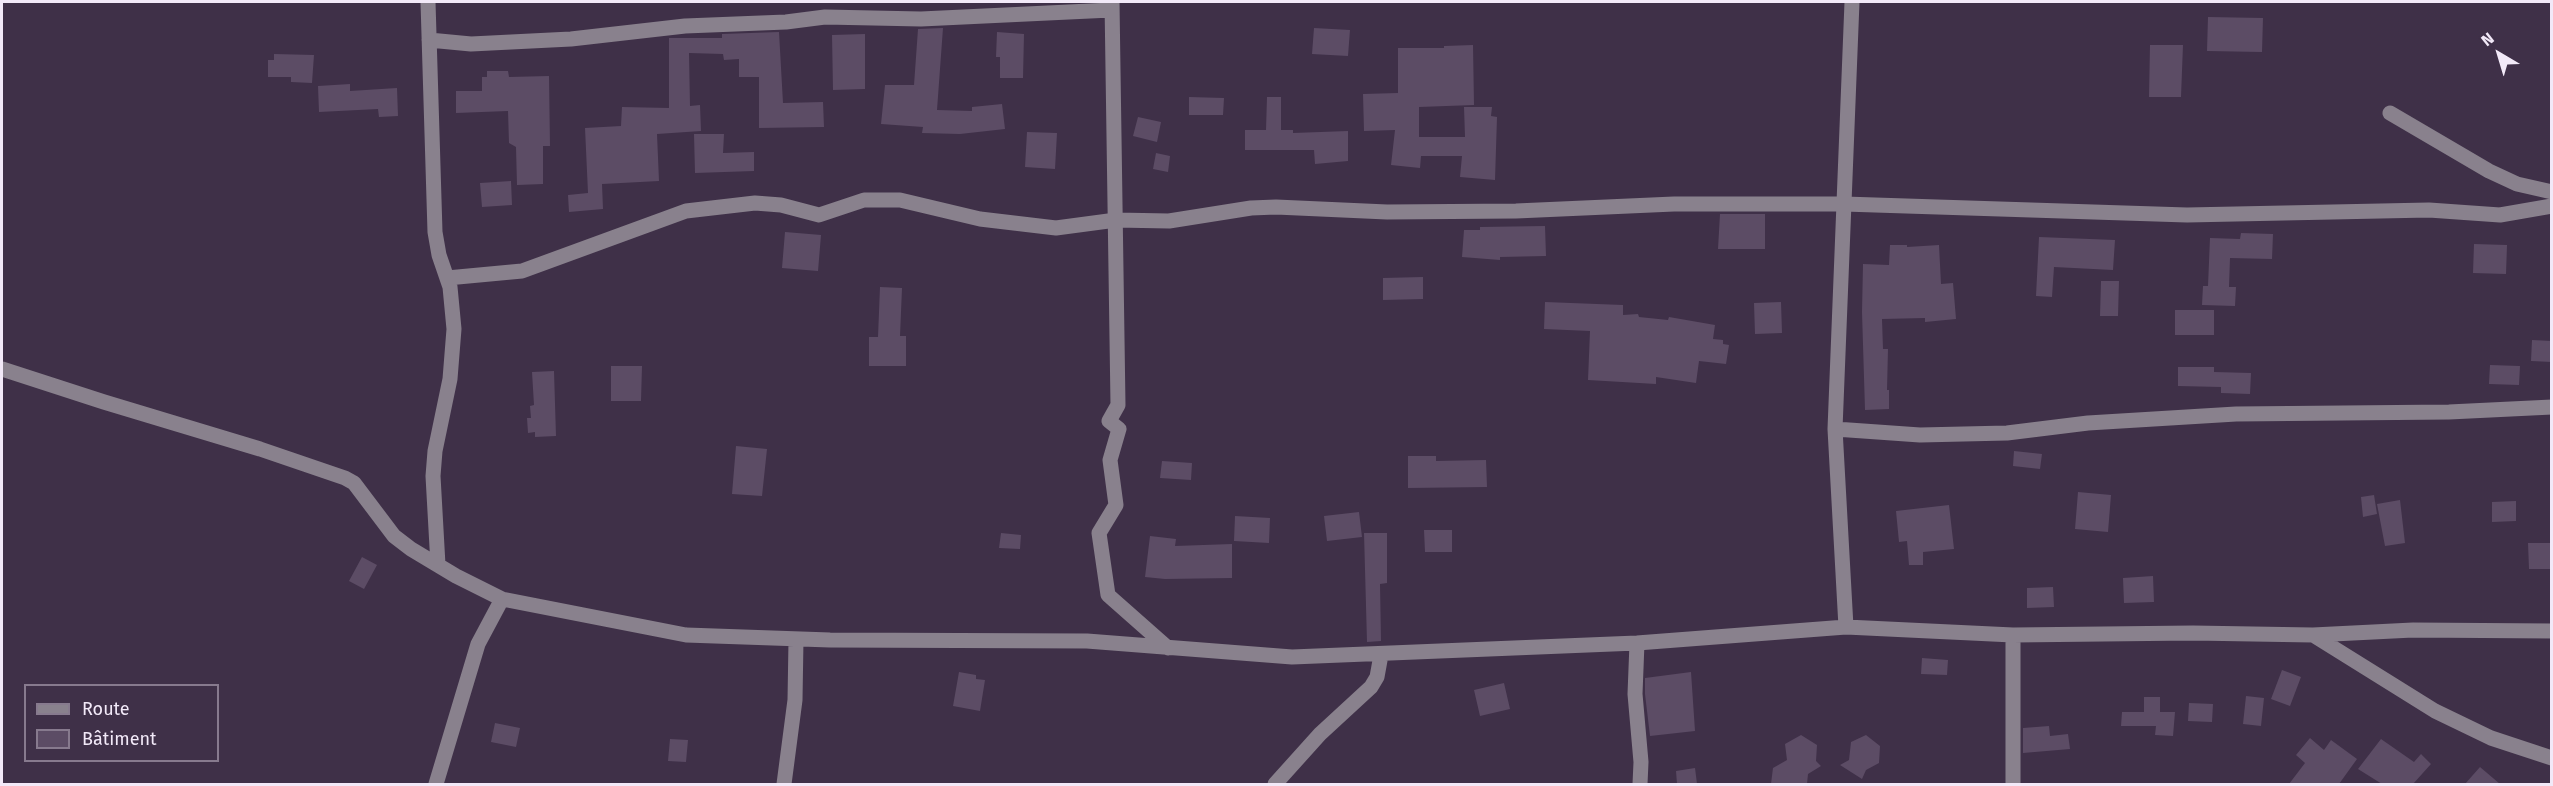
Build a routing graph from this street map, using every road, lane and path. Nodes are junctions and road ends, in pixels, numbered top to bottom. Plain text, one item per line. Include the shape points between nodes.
1 (428, 2) edge
2 (1852, 2) edge
3 (1111, 6) edge
4 (429, 40) junction
5 (2390, 113) dead end
6 (2552, 192) edge
7 (1844, 204) junction
8 (2552, 206) edge
9 (1116, 220) junction
10 (447, 278) junction
11 (2, 369) edge
12 (2552, 407) edge
13 (1835, 429) junction
14 (438, 565) junction
15 (502, 599) junction
16 (1846, 627) junction
17 (2552, 631) edge
18 (2013, 635) junction
19 (2313, 635) junction
20 (796, 640) junction
21 (1637, 643) junction
22 (1168, 648) junction
23 (1381, 655) junction
24 (2552, 758) edge
25 (436, 784) edge
26 (784, 784) edge
27 (1275, 784) edge
28 (1640, 784) edge
29 (2013, 784) edge

1 - 4 street
2 - 7 street
3 - 4 street via 921,19 825,17 471,44
3 - 9 street
4 - 10 street via 435,232
5 - 6 street via 2489,171 2517,184
7 - 8 street via 2187,215 2429,210 2500,215
7 - 9 street via 1674,204 1493,212 1276,207 1169,221
7 - 13 street
9 - 10 street via 1056,228 980,219 900,200 864,200 819,215 781,205 733,203 686,211 522,271
9 - 22 street via 1118,405 1109,420 1119,429 1110,459 1116,505 1099,533 1108,595
10 - 14 street via 454,329 450,380 435,451
11 - 14 street via 345,478 354,483 394,536
12 - 13 street via 2236,414 2088,423 2007,433 1920,435
13 - 16 street
14 - 15 street
15 - 20 street via 686,635
15 - 25 street via 478,644
16 - 18 street
16 - 21 street
17 - 19 street via 2413,630
18 - 19 street
18 - 29 street
19 - 24 street via 2435,711 2491,738
20 - 22 street via 1087,641
20 - 26 street via 795,700
21 - 23 street
21 - 28 street via 1635,694
22 - 23 street via 1292,657
23 - 27 street via 1371,687 1320,734

